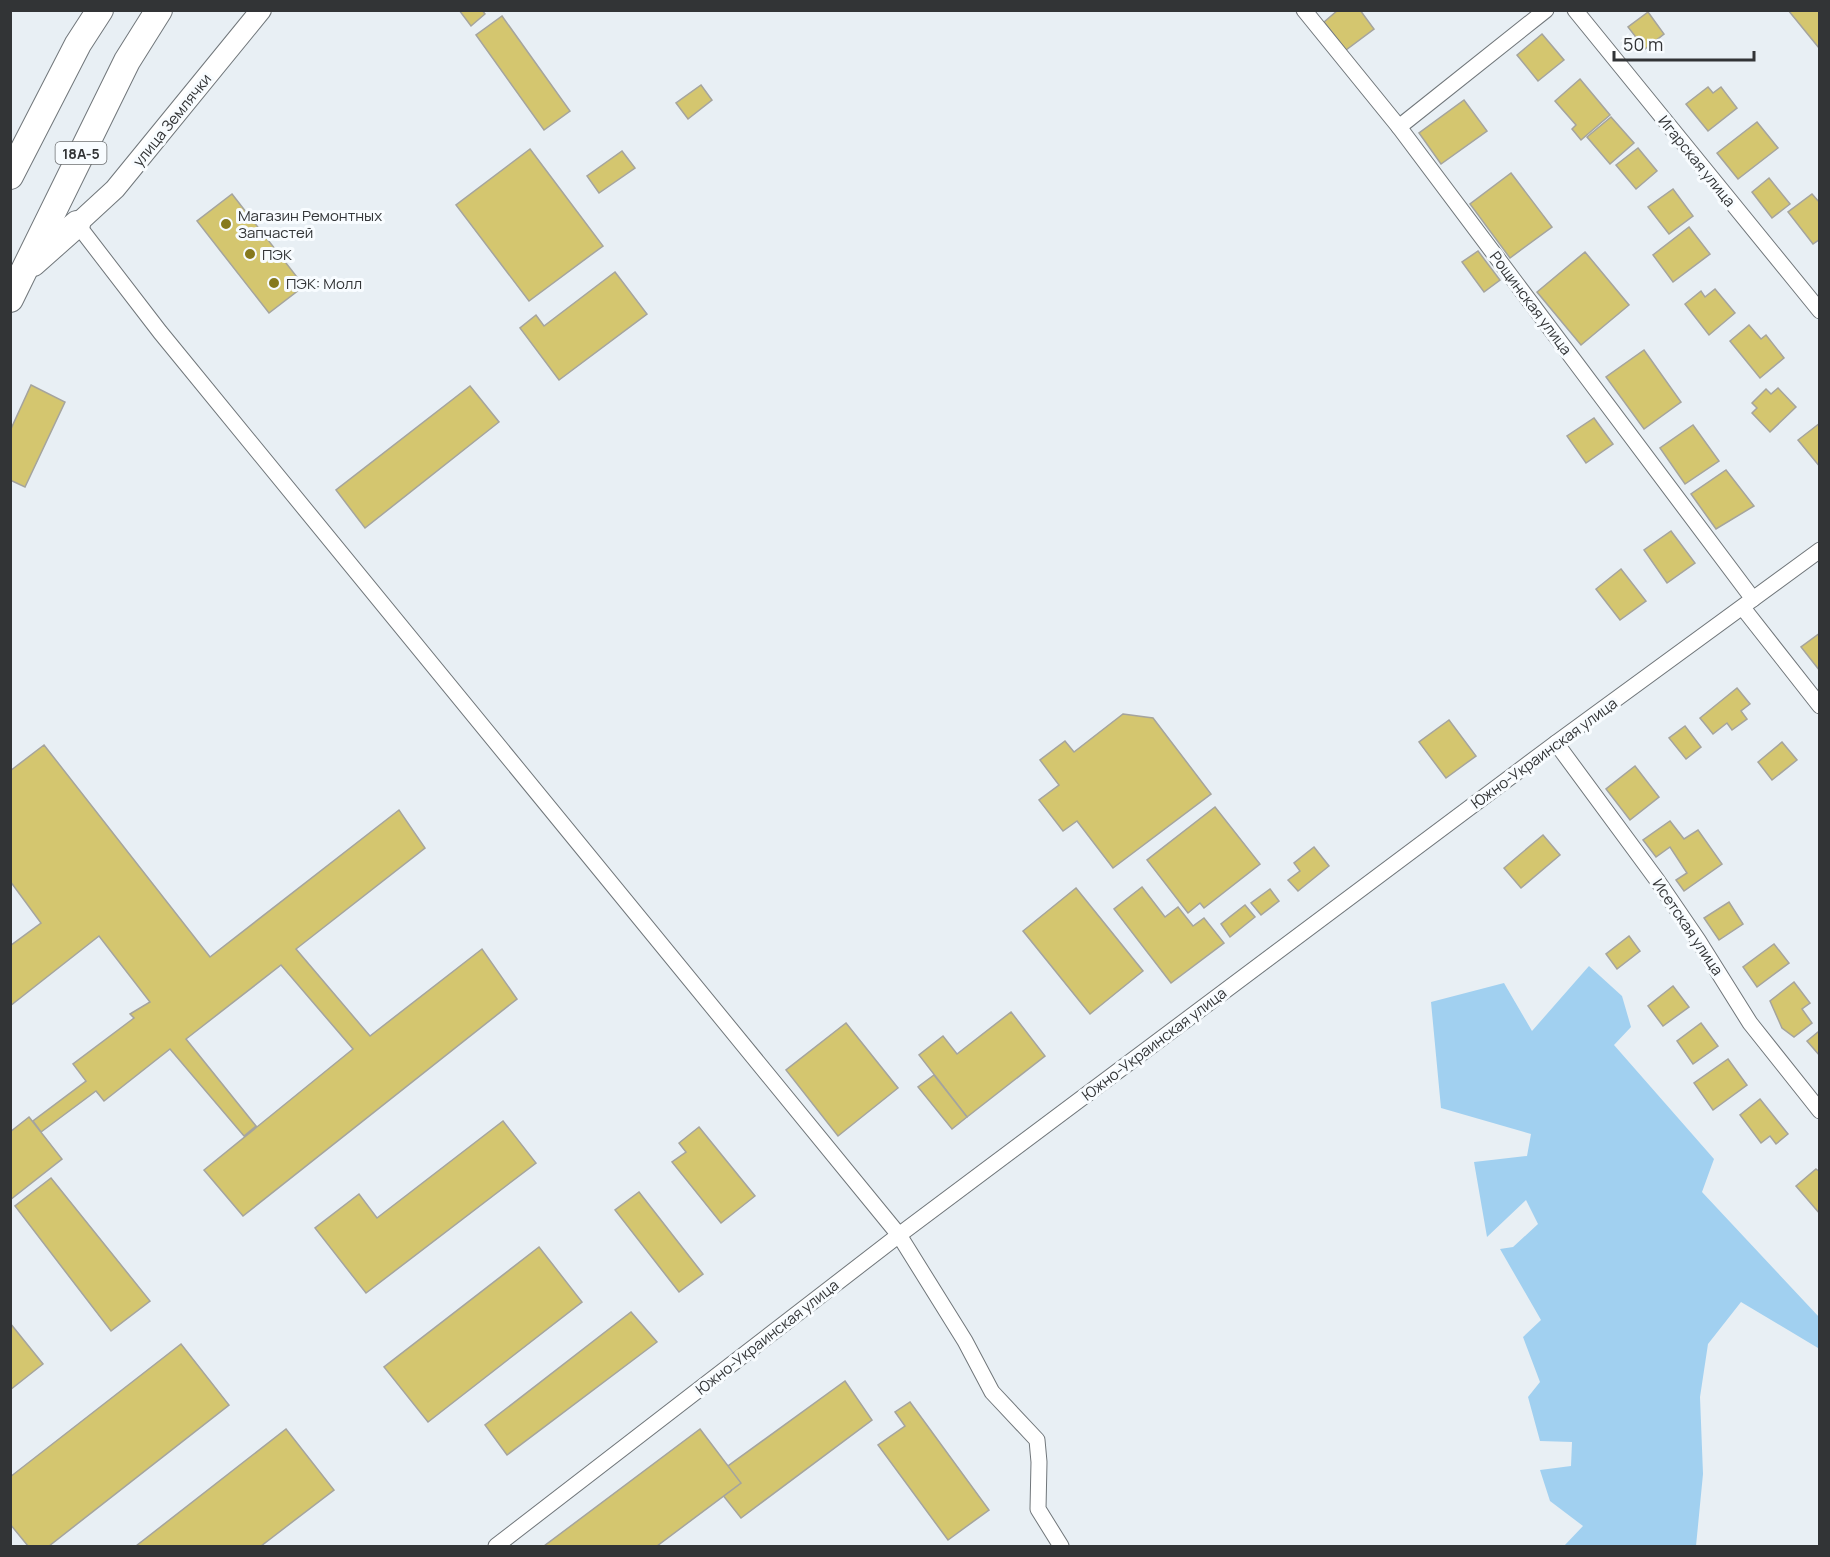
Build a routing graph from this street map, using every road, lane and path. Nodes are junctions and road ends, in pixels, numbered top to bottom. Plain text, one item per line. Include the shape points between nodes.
1 (100, 10) edge
2 (159, 10) edge
3 (261, 10) edge
4 (1304, 10) edge
5 (1546, 10) edge
6 (1575, 10) edge
7 (1399, 127) junction
8 (10, 176) edge
9 (77, 224) junction
10 (24, 271) junction
11 (10, 299) edge
12 (1820, 310) edge
13 (1820, 550) edge
14 (1748, 603) junction
15 (1820, 706) edge
16 (1556, 743) junction
17 (1820, 1111) edge
18 (899, 1234) junction
19 (496, 1546) edge
20 (1061, 1546) edge

1 - 8 highway via 78,44
2 - 10 highway, 18А-5 via 127,61
3 - 9 street, улица Землячки via 115,189
4 - 7 street, Рощинская улица
5 - 7 street
6 - 12 street, Игарская улица
7 - 14 street, Рощинская улица
9 - 10 highway
9 - 18 street via 174,350
10 - 11 highway, 18А-5
13 - 14 street, Южно-Украинская улица
14 - 15 street, Рощинская улица
14 - 16 street, Южно-Украинская улица
16 - 17 street, Исетская улица via 1657,880 1750,1023
16 - 18 street, Южно-Украинская улица
18 - 19 street, Южно-Украинская улица
18 - 20 street via 992,1392 1037,1440 1038,1509

